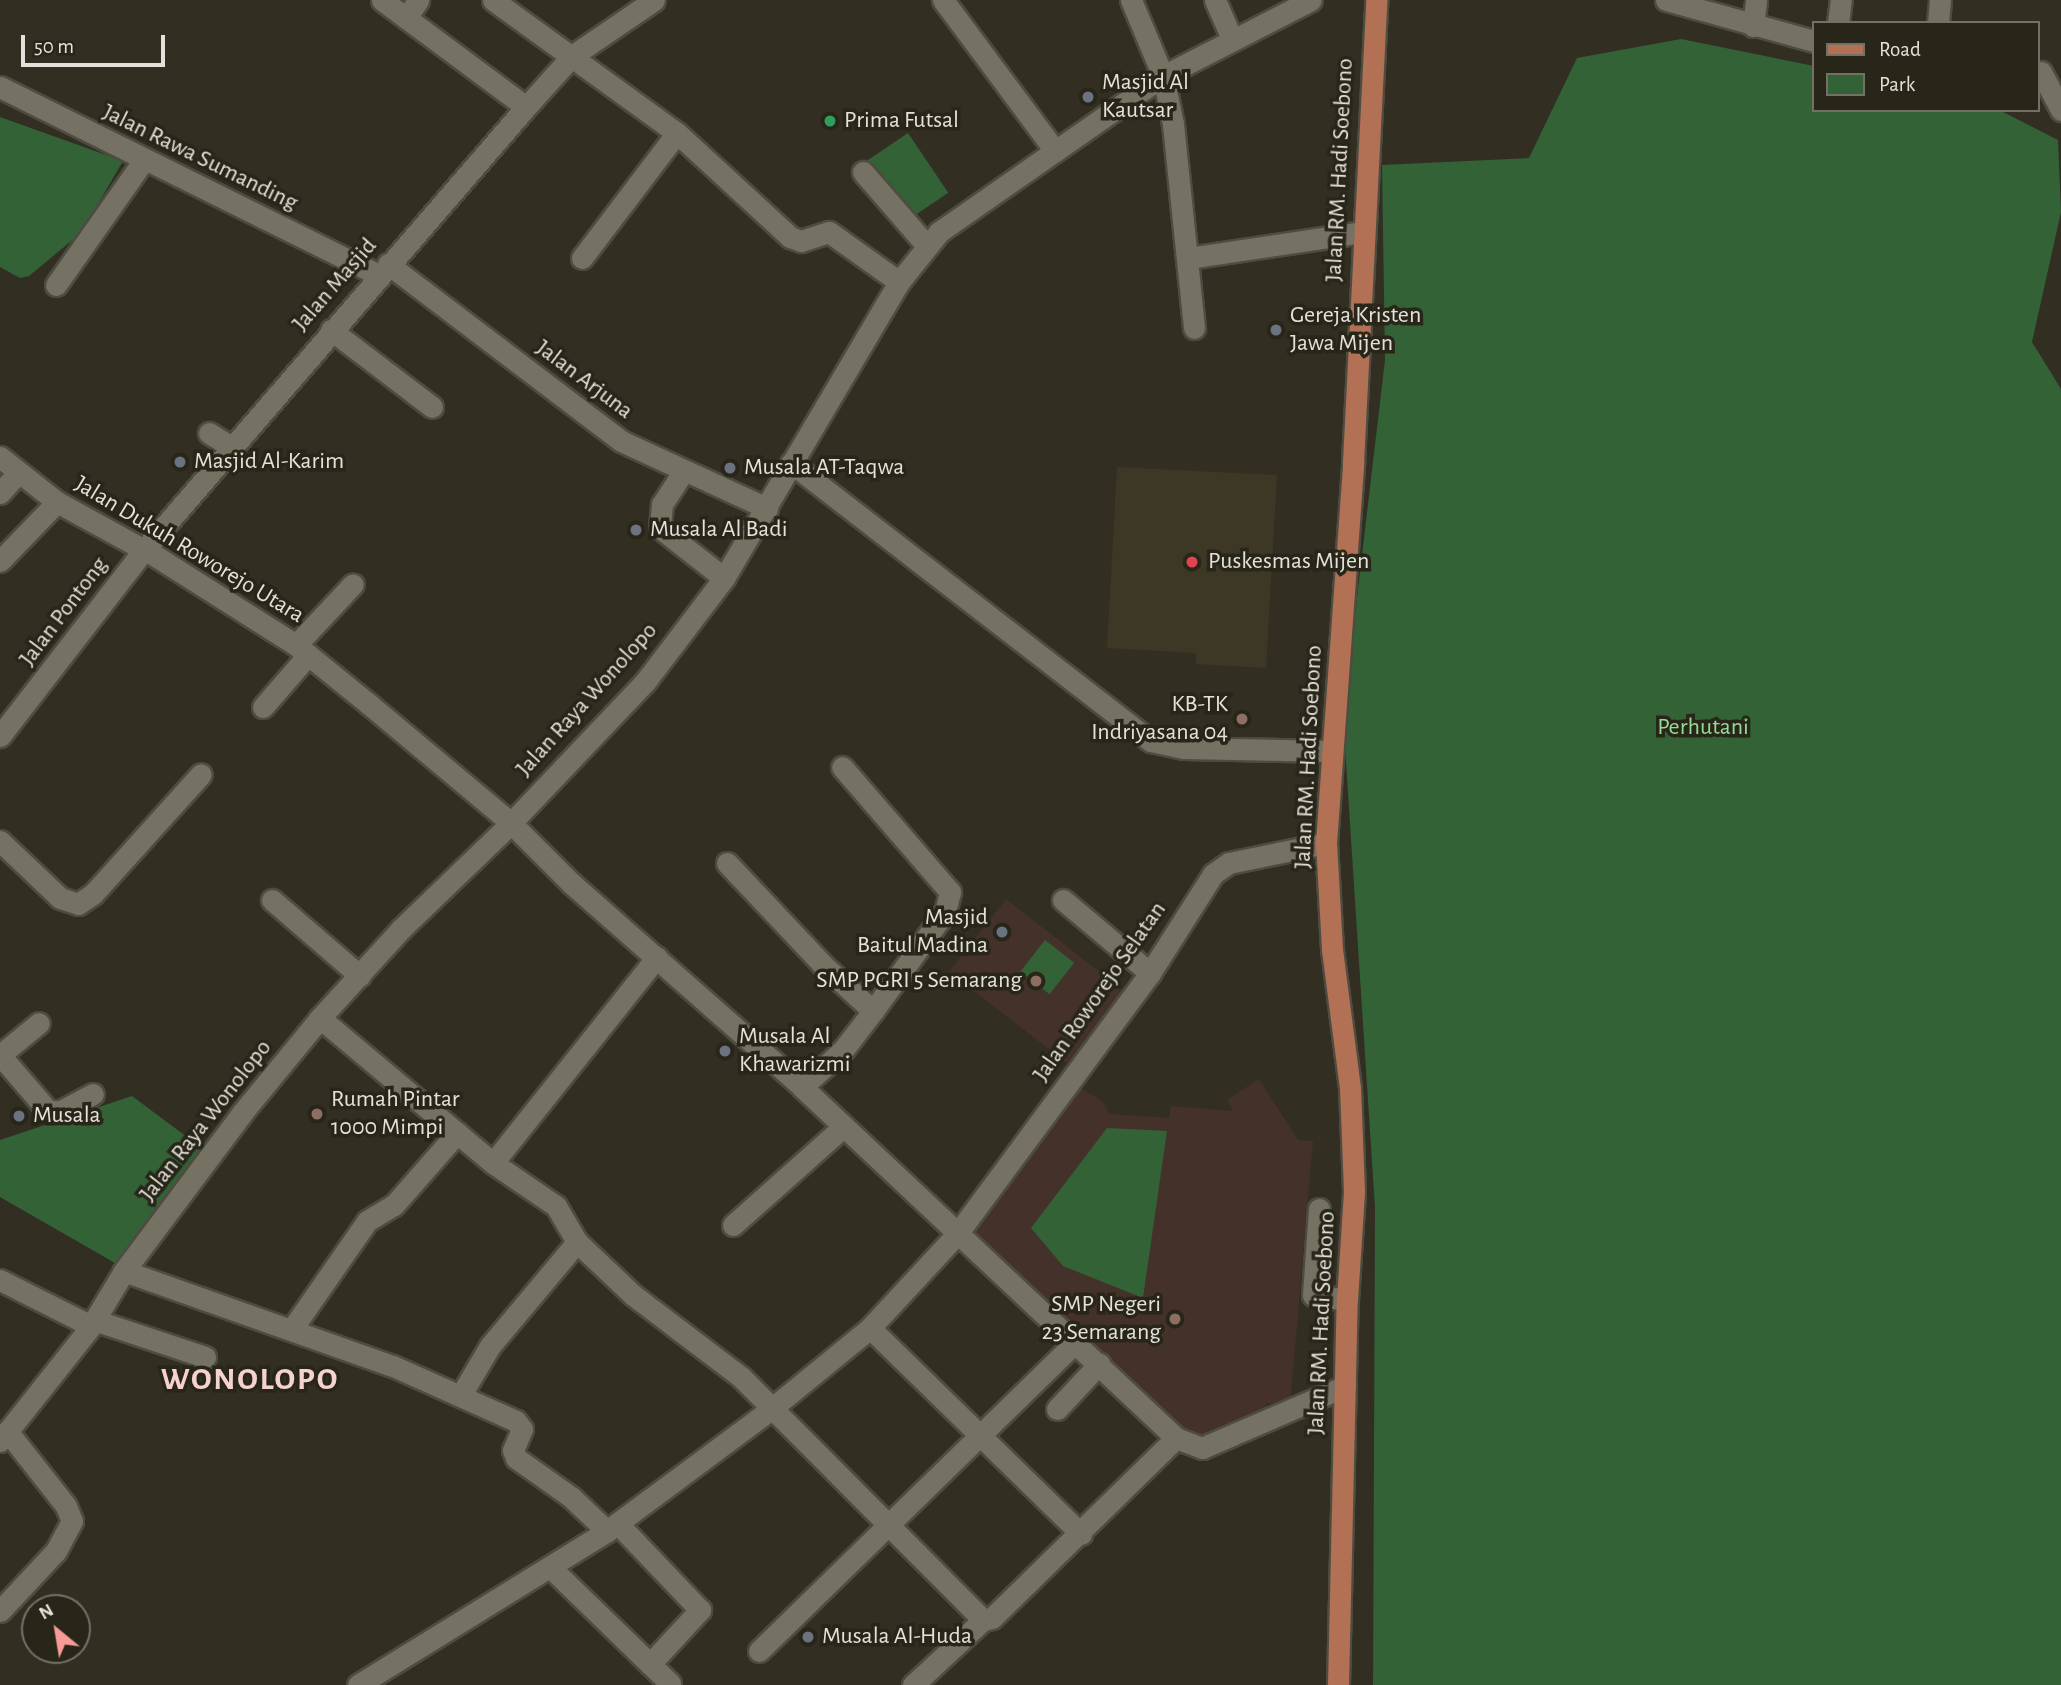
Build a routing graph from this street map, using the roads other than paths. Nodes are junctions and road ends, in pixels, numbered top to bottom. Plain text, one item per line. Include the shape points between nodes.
1 (382, 0) edge
2 (493, 0) edge
3 (654, 0) edge
4 (943, 0) edge
5 (1131, 0) edge
6 (1215, 0) edge
7 (1311, 0) edge
8 (1376, 0) edge
9 (1666, 0) edge
10 (1756, 0) edge
11 (1841, 0) edge
12 (1940, 0) edge
13 (412, 9) edge
14 (1839, 21) edge
15 (1938, 21) edge
16 (1753, 26) junction
17 (1232, 39) junction
18 (1812, 41) edge
19 (572, 56) junction
20 (2047, 71) edge
21 (1163, 76) junction
22 (0, 88) edge
23 (526, 107) junction
24 (2061, 110) edge
25 (677, 132) junction
26 (1055, 150) junction
27 (143, 161) junction
28 (863, 172) dead end
29 (1361, 232) junction
30 (927, 246) junction
31 (582, 258) dead end
32 (1188, 258) junction
33 (383, 270) junction
34 (898, 282) junction
35 (56, 285) dead end
36 (1194, 328) dead end
37 (331, 330) junction
38 (432, 407) dead end
39 (209, 433) dead end
40 (232, 447) junction
41 (0, 457) edge
42 (791, 463) junction
43 (682, 472) junction
44 (18, 473) junction
45 (0, 493) edge
46 (57, 502) junction
47 (767, 508) junction
48 (143, 551) junction
49 (0, 561) edge
50 (724, 578) junction
51 (353, 584) dead end
52 (302, 650) junction
53 (263, 707) dead end
54 (0, 736) edge
55 (1331, 751) junction
56 (842, 767) dead end
57 (201, 774) dead end
58 (511, 823) junction
59 (0, 841) edge
60 (1326, 844) junction
61 (727, 863) dead end
62 (272, 900) dead end
63 (1063, 900) dead end
64 (657, 957) junction
65 (1150, 973) junction
66 (360, 976) junction
67 (873, 1011) junction
68 (320, 1018) junction
69 (39, 1023) dead end
70 (0, 1055) edge
71 (802, 1087) junction
72 (93, 1094) dead end
73 (842, 1128) junction
74 (457, 1133) junction
75 (493, 1163) junction
76 (1319, 1209) dead end
77 (733, 1225) dead end
78 (957, 1234) junction
79 (577, 1242) junction
80 (124, 1271) junction
81 (0, 1280) edge
82 (1347, 1300) junction
83 (93, 1323) junction
84 (870, 1328) junction
85 (292, 1329) junction
86 (1074, 1343) junction
87 (205, 1357) dead end
88 (1099, 1364) junction
89 (1345, 1386) junction
90 (461, 1395) junction
91 (771, 1409) junction
92 (1057, 1409) dead end
93 (981, 1434) junction
94 (4, 1436) edge
95 (1176, 1438) junction
96 (890, 1522) junction
97 (613, 1527) junction
98 (1081, 1534) junction
99 (552, 1569) junction
100 (0, 1611) edge
101 (984, 1620) junction
102 (759, 1651) dead end
103 (650, 1664) junction
104 (670, 1683) dead end
105 (359, 1685) edge
106 (912, 1685) edge
107 (1338, 1685) edge

1 - 13 street
2 - 19 street
3 - 19 street, Jalan Masjid
4 - 26 street
5 - 21 street
6 - 17 street
7 - 17 street, Jalan Raya Wonolopo
8 - 29 main road, Jalan RM. Hadi Soebono
9 - 16 street
10 - 16 street
11 - 14 street
12 - 15 street
13 - 23 street
16 - 18 street
17 - 21 street, Jalan Raya Wonolopo
19 - 23 street, Jalan Masjid
19 - 25 street
20 - 24 street
21 - 26 street, Jalan Raya Wonolopo
21 - 32 street
22 - 27 street, Jalan Rawa Sumanding
23 - 33 street, Jalan Masjid
25 - 31 street
25 - 34 street via 790,237 801,241 829,232
26 - 30 street, Jalan Raya Wonolopo via 960,214
27 - 33 street, Jalan Rawa Sumanding
27 - 35 street
28 - 30 street
29 - 32 street
29 - 55 main road, Jalan RM. Hadi Soebono via 1353,461
30 - 34 street, Jalan Raya Wonolopo
32 - 36 street
33 - 37 street, Jalan Masjid
33 - 43 street, Jalan Arjuna via 596,424
34 - 42 street, Jalan Raya Wonolopo
37 - 38 street
37 - 40 street, Jalan Masjid
39 - 40 street
40 - 48 street, Jalan Masjid
41 - 44 street, Jalan Dukuh Roworejo Utara
42 - 47 street, Jalan Raya Wonolopo
42 - 55 street via 1151,741 1183,748
43 - 47 street, Jalan Arjuna
43 - 50 street via 662,504 660,528
44 - 45 street
44 - 46 street, Jalan Dukuh Roworejo Utara
46 - 48 street, Jalan Dukuh Roworejo Utara
46 - 49 street
47 - 50 street, Jalan Raya Wonolopo
48 - 52 street, Jalan Dukuh Roworejo Utara
48 - 54 street, Jalan Pontong
50 - 58 street, Jalan Raya Wonolopo via 645,682
51 - 52 street
52 - 53 street
52 - 58 street, Jalan Dukuh Roworejo Utara
55 - 60 main road, Jalan RM. Hadi Soebono
56 - 67 street via 950,892 945,912
57 - 59 street via 93,894 78,904 60,898
58 - 64 street
58 - 66 street, Jalan Raya Wonolopo via 401,929
60 - 65 street, Jalan Roworejo Selatan via 1220,867
60 - 82 main road, Jalan RM. Hadi Soebono via 1332,949 1350,1088 1354,1191
61 - 67 street
62 - 66 street
63 - 65 street
64 - 71 street
64 - 75 street
65 - 78 street, Jalan Roworejo Selatan
66 - 68 street, Jalan Raya Wonolopo
67 - 71 street via 843,1049
68 - 74 street
68 - 80 street, Jalan Raya Wonolopo
69 - 70 street
70 - 72 street via 48,1111 61,1111
71 - 73 street
73 - 77 street
73 - 78 street
74 - 75 street
74 - 85 street via 394,1205 367,1221
75 - 79 street via 556,1206
76 - 82 street via 1313,1295
78 - 84 street, Jalan Roworejo Selatan
78 - 86 street
79 - 90 street via 490,1346
79 - 91 street via 634,1296 716,1356
80 - 83 street, Jalan Raya Wonolopo
80 - 85 street
81 - 83 street
82 - 89 main road, Jalan RM. Hadi Soebono
83 - 87 street
83 - 94 street, Jalan Raya Wonolopo
84 - 91 street, Jalan Roworejo Selatan
84 - 93 street
85 - 90 street
86 - 88 street
86 - 93 street
88 - 92 street
88 - 95 street
89 - 95 street via 1202,1448
89 - 107 main road, Jalan RM. Hadi Soebono
90 - 97 street via 520,1424 513,1450 516,1458
91 - 96 street
91 - 97 street, Jalan Roworejo Selatan
93 - 96 street
93 - 98 street
94 - 100 street via 66,1506 72,1521 56,1551
95 - 98 street
96 - 101 street
96 - 102 street
97 - 99 street, Jalan Roworejo Selatan
97 - 103 street via 701,1610
98 - 101 street via 992,1618
99 - 103 street
99 - 105 street, Jalan Roworejo Selatan
101 - 106 street
103 - 104 street

